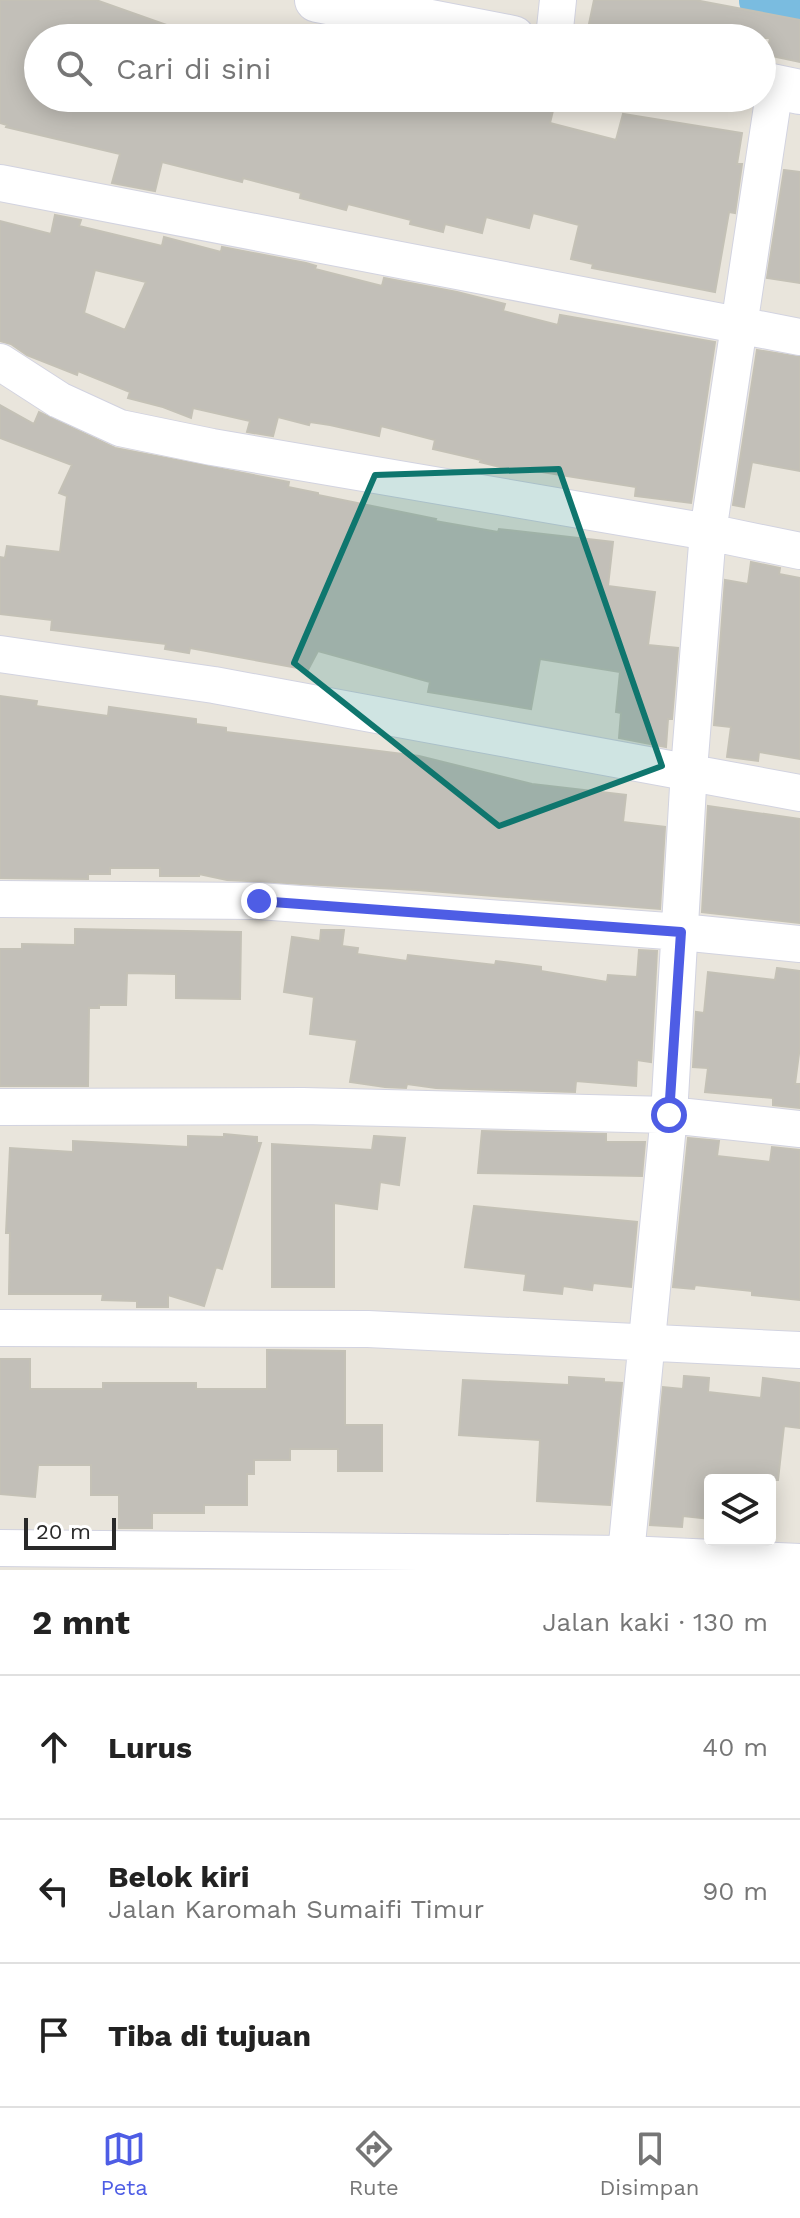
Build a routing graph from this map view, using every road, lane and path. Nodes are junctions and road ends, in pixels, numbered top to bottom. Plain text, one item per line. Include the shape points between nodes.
1 (317, 0) edge
2 (558, 0) edge
3 (441, 24) edge
4 (555, 24) edge
5 (775, 112) edge
6 (0, 183) edge
7 (739, 324) junction
8 (800, 337) edge
9 (0, 362) edge
10 (708, 532) junction
11 (800, 551) edge
12 (0, 654) edge
13 (689, 770) junction
14 (800, 793) edge
15 (0, 899) edge
16 (681, 932) junction
17 (800, 944) edge
18 (0, 1107) edge
19 (669, 1115) junction
20 (800, 1129) edge
21 (0, 1328) edge
22 (648, 1342) junction
23 (800, 1350) edge
24 (0, 1548) edge
25 (626, 1554) junction
26 (800, 1562) edge

1 - 3 street
2 - 4 street
5 - 7 street
6 - 7 street
7 - 8 street
7 - 10 street
9 - 10 street via 59,400 120,428
10 - 11 street
10 - 13 street
12 - 13 street via 214,685
13 - 14 street
13 - 16 street
15 - 16 street via 259,901
16 - 17 street
16 - 19 street
18 - 19 street via 303,1106
19 - 20 street
19 - 22 street
21 - 22 street via 368,1329
22 - 23 street
22 - 25 street
24 - 25 street
25 - 26 street

